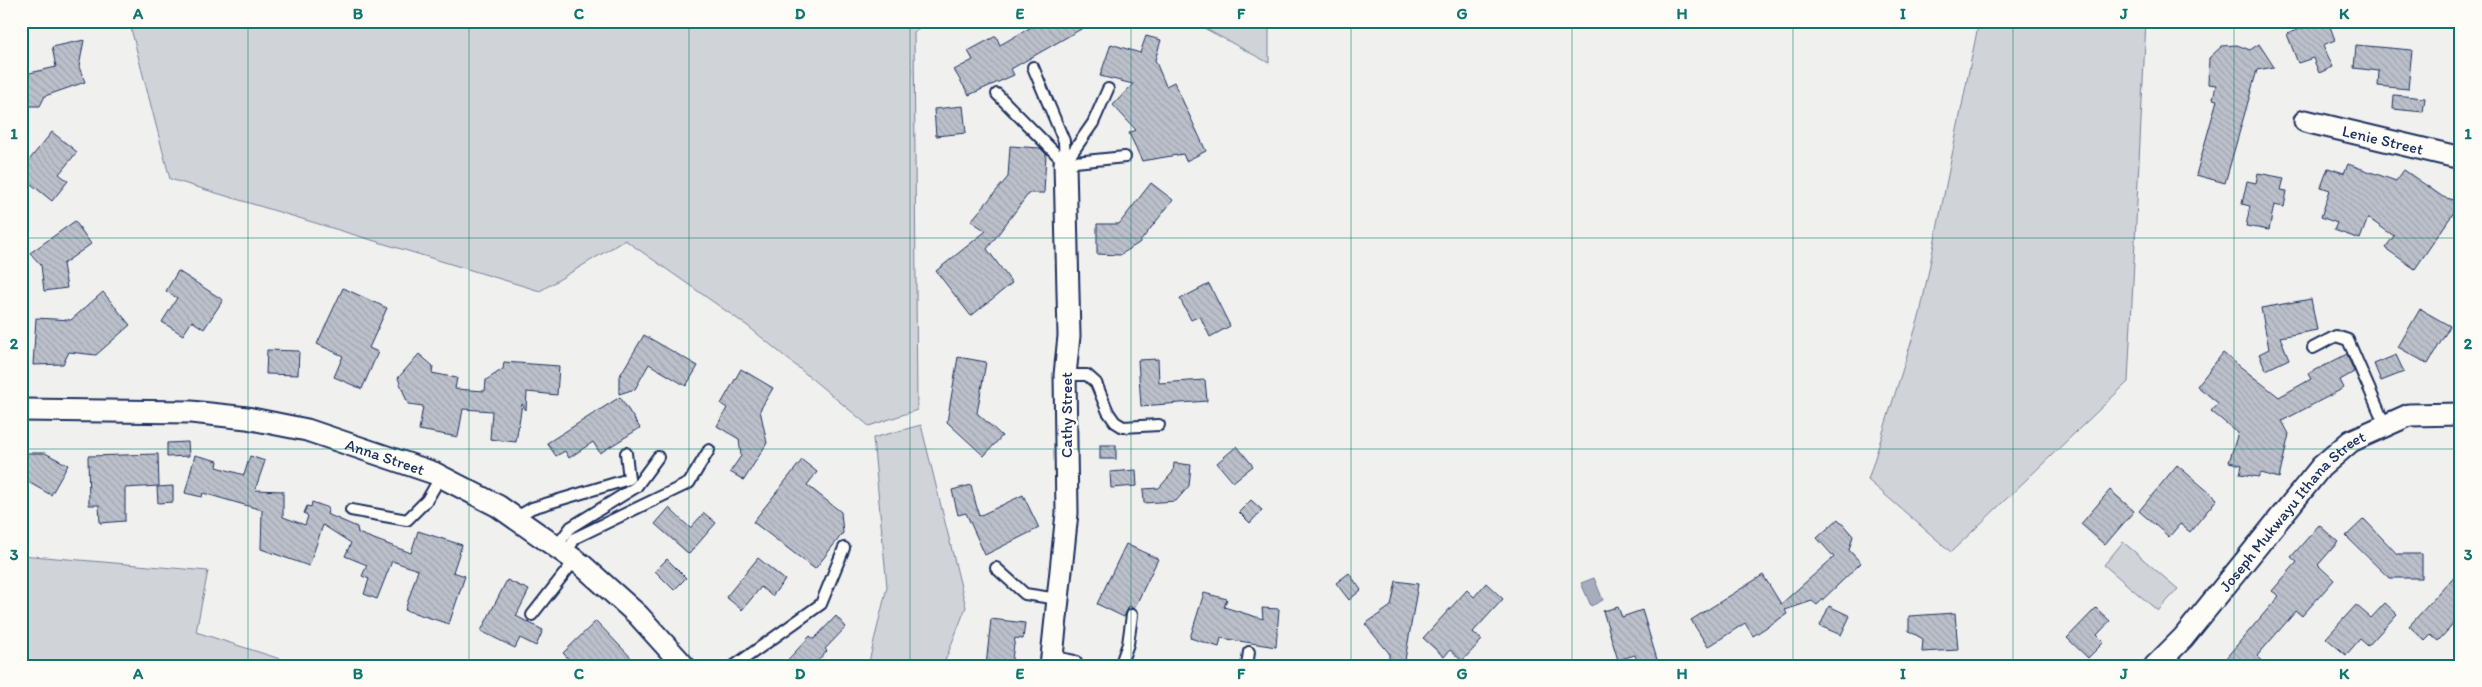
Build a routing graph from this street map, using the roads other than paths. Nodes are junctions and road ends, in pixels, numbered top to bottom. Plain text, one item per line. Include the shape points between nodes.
1 (1033, 67) dead end
2 (1108, 88) dead end
3 (997, 94) dead end
4 (2305, 121) dead end
5 (1125, 157) dead end
6 (2461, 158) edge
7 (1064, 163) junction
8 (2313, 348) dead end
9 (1065, 375) junction
10 (21, 410) edge
11 (2461, 414) edge
12 (1158, 425) dead end
13 (2385, 425) junction
14 (710, 450) dead end
15 (626, 453) dead end
16 (658, 457) dead end
17 (441, 476) junction
18 (351, 510) dead end
19 (515, 518) junction
20 (844, 548) dead end
21 (566, 553) junction
22 (996, 568) dead end
23 (1058, 599) junction
24 (532, 615) dead end
25 (1132, 615) dead end
26 (1249, 652) dead end
27 (1058, 665) edge
28 (684, 666) edge
29 (734, 666) edge
30 (1120, 666) edge
31 (1247, 666) edge
32 (2154, 666) edge

1 - 7 lane via 1064,141
2 - 7 lane via 1092,124
3 - 7 lane
4 - 6 street, Lenie Street
5 - 7 lane
7 - 9 street, Cathy Street via 1069,336
8 - 13 lane via 2336,336 2348,340
9 - 12 lane via 1080,373 1096,383 1111,417 1123,427
9 - 23 street, Cathy Street via 1067,513
10 - 17 street, Anna Street via 190,412 247,418 307,430
11 - 13 street, Joseph Mukwayu Ithana Street via 2410,415
13 - 32 street, Joseph Mukwayu Ithana Street via 2351,441 2321,467 2183,638
14 - 21 lane via 689,484 575,538
15 - 19 lane via 628,479 532,508
16 - 21 lane via 636,487 571,526
17 - 18 lane via 427,500 407,520
17 - 19 street, Anna Street
19 - 21 street, Anna Street
20 - 29 lane via 821,604
21 - 24 lane
21 - 28 street, Anna Street via 638,615
22 - 23 lane via 1025,594
23 - 27 street, Cathy Street
25 - 30 lane via 1128,644
26 - 31 lane

